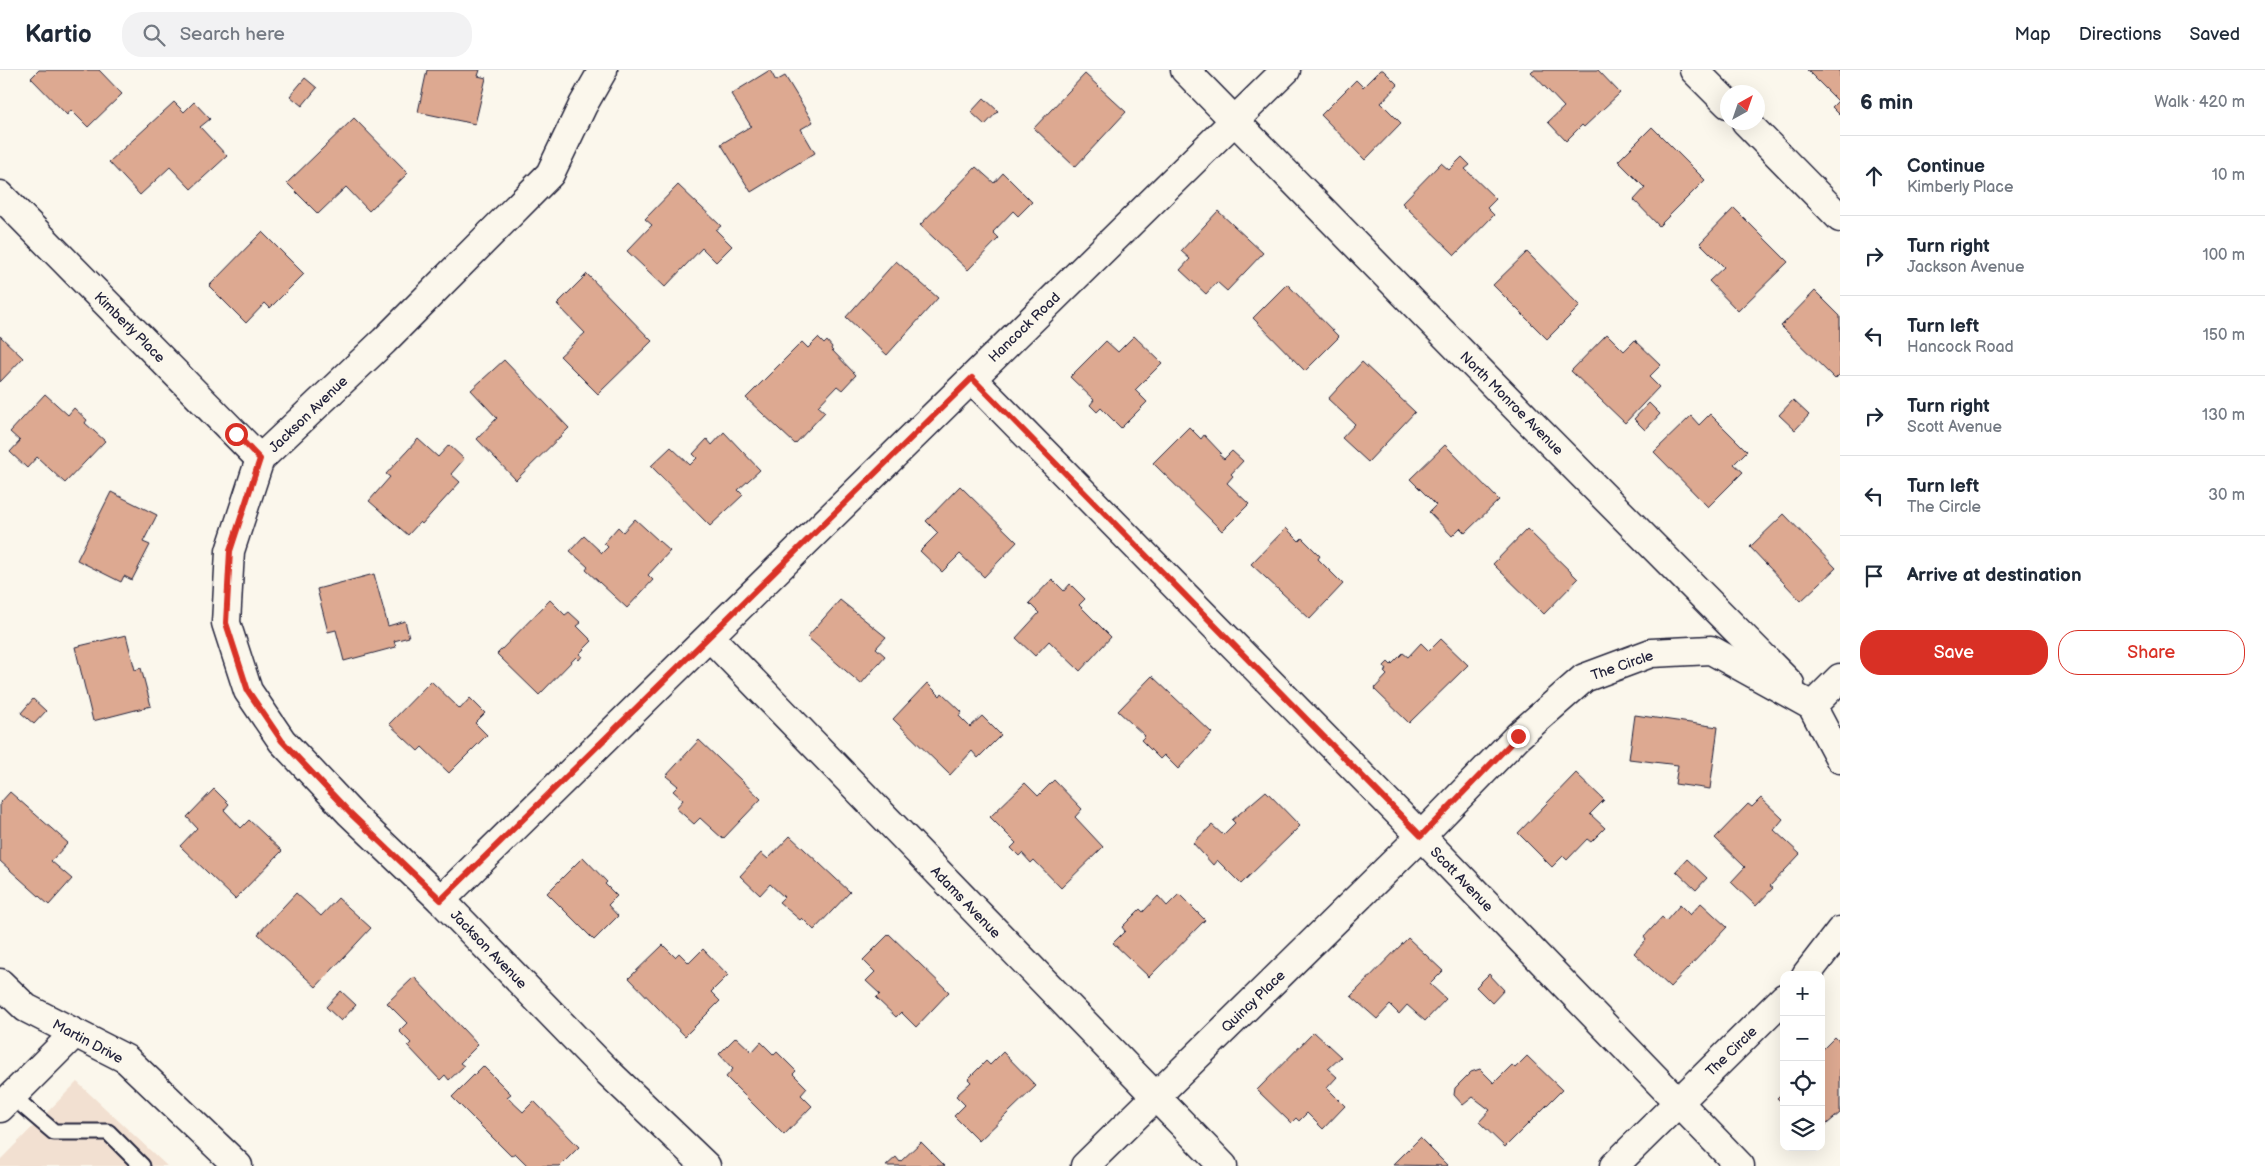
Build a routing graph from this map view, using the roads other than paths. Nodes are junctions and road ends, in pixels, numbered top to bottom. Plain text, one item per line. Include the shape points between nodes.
1 (603, 70) edge
2 (1185, 70) edge
3 (1286, 70) edge
4 (1694, 70) edge
5 (1720, 96) edge
6 (1235, 121) junction
7 (1754, 130) edge
8 (0, 195) edge
9 (1840, 218) edge
10 (972, 378) junction
11 (260, 459) junction
12 (710, 637) junction
13 (1840, 678) edge
14 (1812, 706) junction
15 (1840, 735) edge
16 (1840, 759) edge
17 (1421, 836) junction
18 (441, 900) junction
19 (1840, 931) edge
20 (1809, 971) edge
21 (0, 983) edge
22 (1780, 1002) edge
23 (74, 1034) junction
24 (1155, 1098) junction
25 (6, 1102) edge
26 (1678, 1103) junction
27 (142, 1166) edge
28 (238, 1166) edge
29 (706, 1166) edge
30 (1085, 1166) edge
31 (1223, 1166) edge
32 (1614, 1166) edge
33 (1740, 1166) edge

1 - 11 street, Jackson Avenue via 582,105 550,174 384,341
2 - 6 street, North Monroe Avenue
3 - 6 street, Hancock Road
4 - 5 street
6 - 10 street, Hancock Road
6 - 14 street, North Monroe Avenue
7 - 9 street
8 - 11 street, Kimberly Place
10 - 12 street, Hancock Road
10 - 17 street, Scott Avenue
11 - 18 street, Jackson Avenue via 230,551 226,623 248,691 282,741 350,813
12 - 18 street, Hancock Road
12 - 24 street, Adams Avenue
13 - 14 street
14 - 15 street, North Monroe Avenue
14 - 16 street
14 - 17 street, The Circle via 1711,650 1652,653 1584,678 1518,736
17 - 24 street, Quincy Place
17 - 26 street, Scott Avenue
18 - 29 street, Jackson Avenue via 609,1073
19 - 20 street
21 - 23 street, Martin Drive via 26,1008
22 - 26 street, The Circle
23 - 25 street
23 - 28 street, Martin Drive via 126,1059
24 - 30 street, Quincy Place
24 - 31 street, Adams Avenue
25 - 27 lane via 54,1132 108,1132
26 - 32 street, The Circle
26 - 33 street, Scott Avenue

